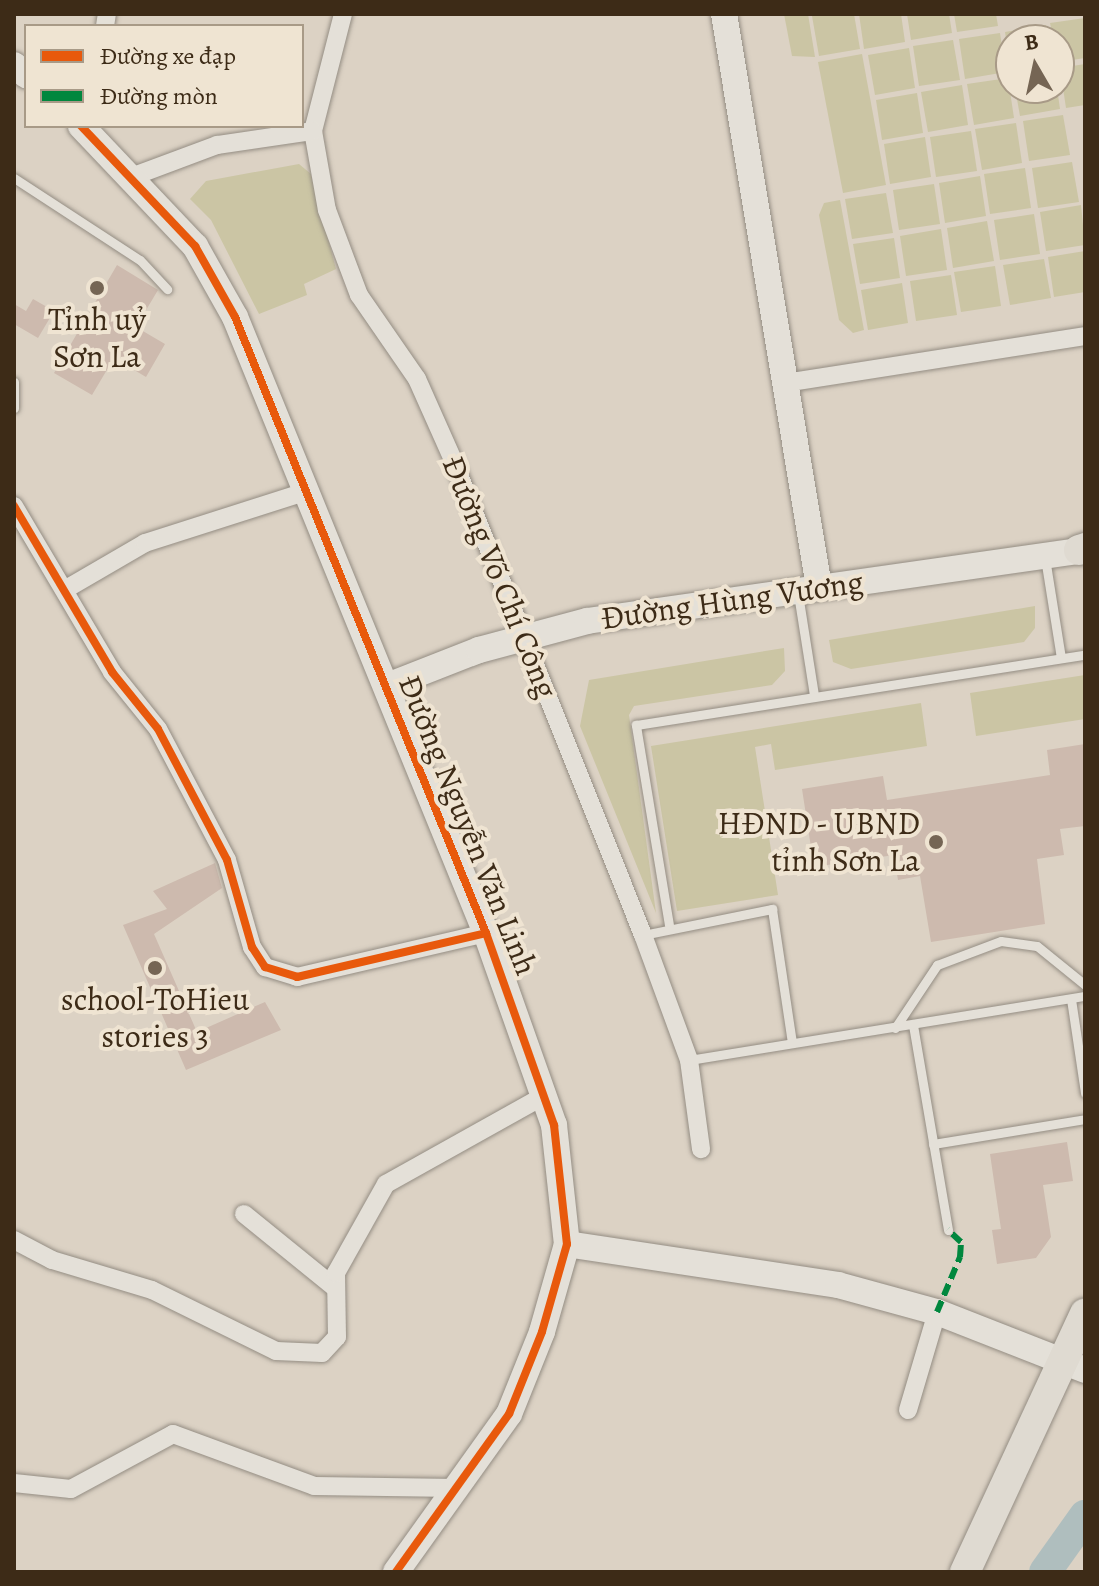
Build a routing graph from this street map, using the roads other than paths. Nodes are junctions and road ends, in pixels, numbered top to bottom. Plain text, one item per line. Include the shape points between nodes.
1 (343, 14) edge
2 (724, 14) edge
3 (83, 128) edge
4 (313, 131) junction
5 (134, 176) junction
6 (14, 178) edge
7 (167, 289) dead end
8 (1085, 336) edge
9 (14, 382) edge
10 (785, 383) junction
11 (14, 408) edge
12 (308, 491) junction
13 (14, 506) edge
14 (1083, 549) edge
15 (1044, 554) junction
16 (66, 589) junction
17 (808, 589) junction
18 (525, 638) junction
19 (1085, 655) edge
20 (1061, 658) junction
21 (387, 686) junction
22 (814, 695) junction
23 (669, 925) junction
24 (486, 933) junction
25 (643, 935) junction
26 (1085, 985) edge
27 (1085, 996) edge
28 (1071, 999) junction
29 (913, 1025) junction
30 (895, 1028) junction
31 (792, 1043) junction
32 (689, 1060) junction
33 (1085, 1093) edge
34 (545, 1095) junction
35 (1085, 1119) edge
36 (933, 1144) junction
37 (701, 1149) dead end
38 (244, 1214) dead end
39 (948, 1230) dead end
40 (14, 1240) edge
41 (567, 1244) junction
42 (334, 1287) junction
43 (937, 1312) junction
44 (1085, 1313) edge
45 (1075, 1367) edge
46 (908, 1410) dead end
47 (14, 1483) edge
48 (458, 1488) junction
49 (396, 1572) edge
50 (965, 1572) edge

1 - 4 street, Đường Võ Chí Công
2 - 10 street
3 - 5 street, Đường Nguyễn Văn Linh
4 - 5 street via 217,145
4 - 18 street, Đường Võ Chí Công via 340,251 359,295 417,379
5 - 12 street, Đường Nguyễn Văn Linh via 219,285
6 - 7 lane via 140,260
8 - 10 street
9 - 11 lane
10 - 17 street
12 - 16 street via 145,543
12 - 21 street, Đường Nguyễn Văn Linh
13 - 16 street
14 - 15 street, Đường Hùng Vương
15 - 17 street, Đường Hùng Vương
15 - 20 lane
16 - 24 street via 112,672 158,729 227,860 252,947 265,967 297,977
17 - 18 street, Đường Hùng Vương via 587,621
17 - 22 lane
18 - 21 street, Đường Hùng Vương
18 - 25 street, Đường Võ Chí Công
19 - 20 lane
20 - 22 lane
21 - 24 street, Đường Nguyễn Văn Linh
22 - 23 lane via 636,725
23 - 25 lane
23 - 31 lane via 772,909
24 - 34 street, Đường Nguyễn Văn Linh
25 - 32 street, Đường Võ Chí Công
26 - 30 lane via 1037,946 1001,941 937,965
27 - 28 lane
28 - 29 lane
28 - 33 lane
29 - 30 lane
29 - 36 lane
30 - 31 lane
31 - 32 lane
32 - 37 street, Đường Võ Chí Công
34 - 41 street, Đường Nguyễn Văn Linh
34 - 42 street via 386,1184 357,1224
35 - 36 lane
36 - 39 lane
38 - 42 street
40 - 42 street via 52,1260 152,1290 293,1355 331,1348
41 - 43 street via 838,1285
41 - 48 street, Đường Nguyễn Văn Linh via 509,1414
43 - 45 street
43 - 46 street
44 - 45 main road
45 - 50 main road
47 - 48 street via 71,1489 173,1434 314,1486
48 - 49 street, Đường Nguyễn Văn Linh

